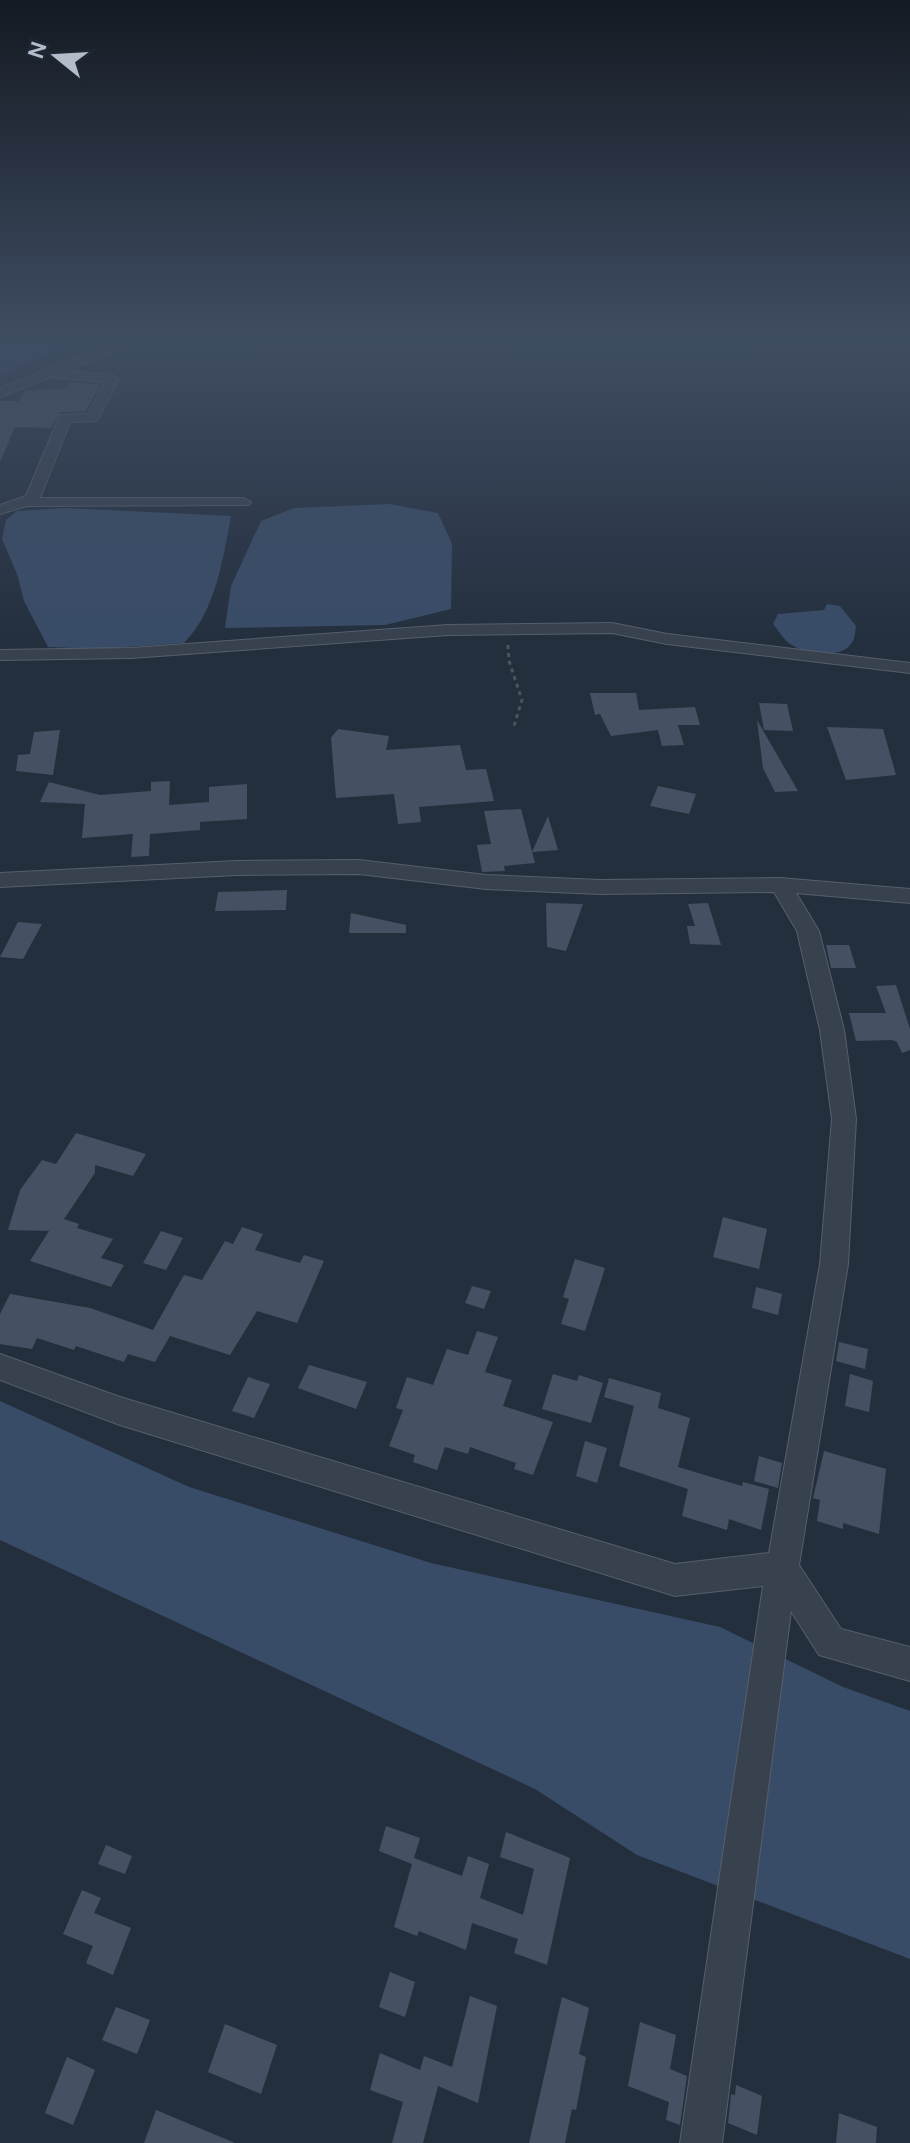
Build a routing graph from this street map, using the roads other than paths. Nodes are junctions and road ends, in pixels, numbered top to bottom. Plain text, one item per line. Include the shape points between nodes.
1 (56, 439) edge
2 (29, 502) junction
3 (244, 502) dead end
4 (0, 510) edge
5 (0, 655) edge
6 (910, 668) edge
7 (0, 880) edge
8 (780, 885) junction
9 (910, 896) edge
10 (0, 1367) edge
11 (779, 1586) junction
12 (910, 1664) edge
13 (701, 2143) edge

1 - 2 street
2 - 3 street
2 - 4 street
5 - 6 street via 131,653 448,630 612,628
7 - 8 street via 359,867 486,882
8 - 9 street
8 - 11 street via 808,931 832,1030 844,1119 834,1264
10 - 11 street via 120,1411 675,1580
11 - 12 street via 831,1643
11 - 13 street

